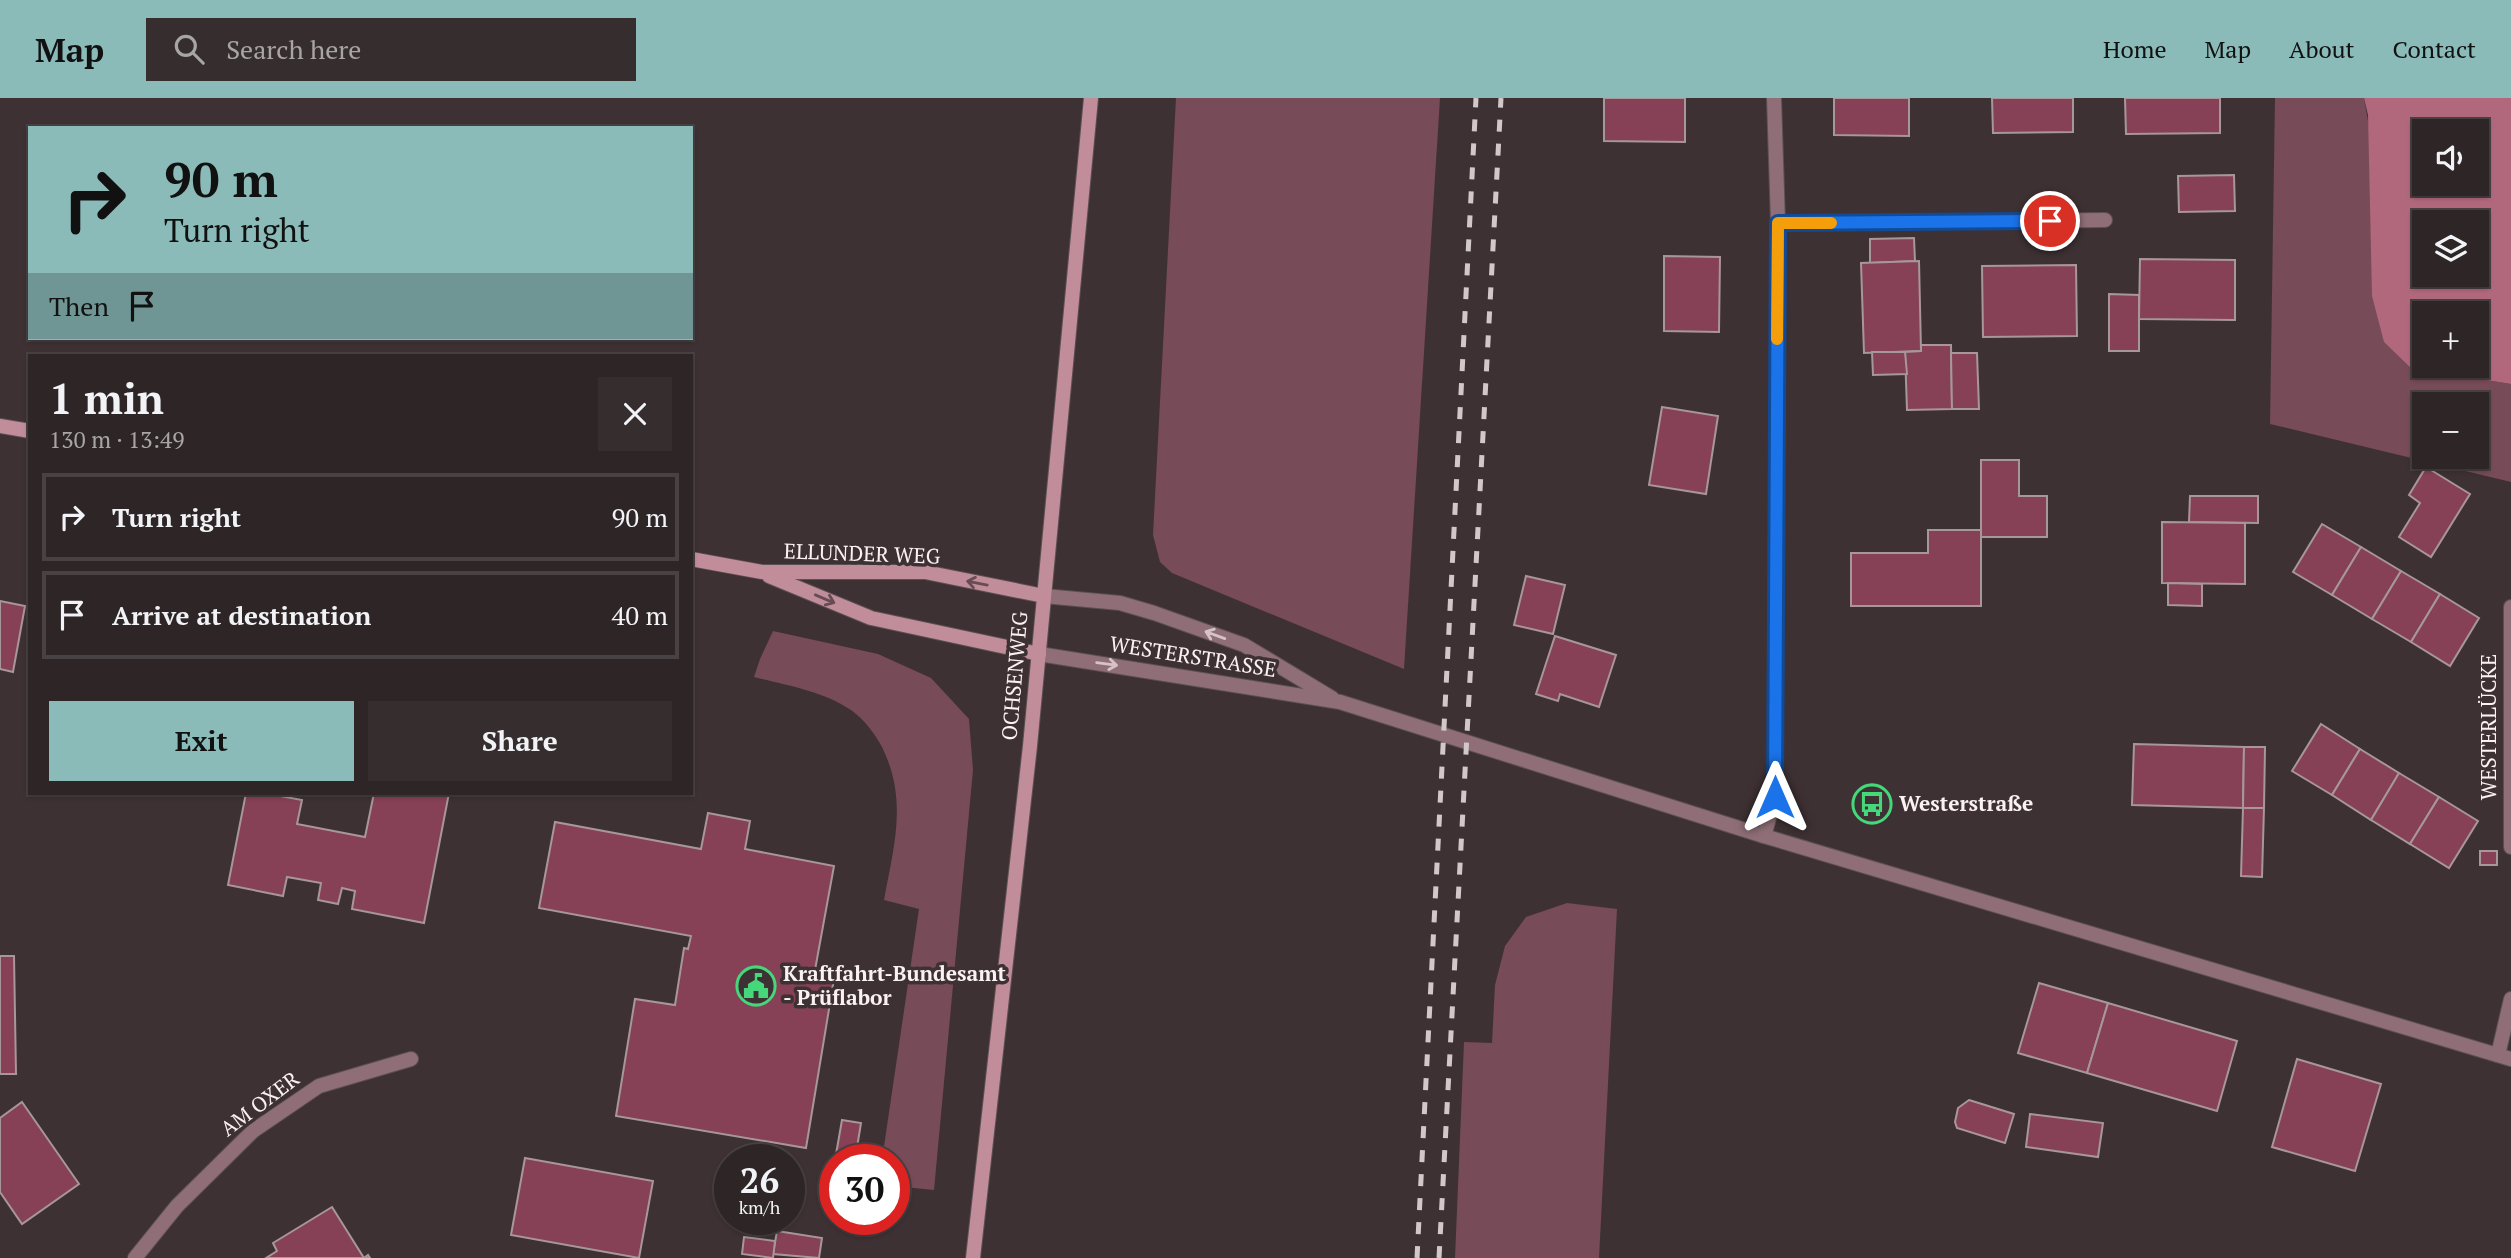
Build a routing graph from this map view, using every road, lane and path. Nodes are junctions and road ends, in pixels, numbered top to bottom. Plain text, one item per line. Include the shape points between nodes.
1 (1091, 98) edge
2 (1774, 98) edge
3 (2105, 220) dead end
4 (1778, 223) junction
5 (0, 426) edge
6 (28, 431) edge
7 (693, 559) edge
8 (762, 572) junction
9 (1044, 596) junction
10 (2511, 607) edge
11 (1039, 654) junction
12 (1340, 702) junction
13 (1765, 836) junction
14 (2511, 847) edge
15 (2511, 999) edge
16 (2505, 1057) edge
17 (411, 1059) dead end
18 (135, 1258) edge
19 (973, 1258) edge

1 - 9 main road, OCHSENWEG
2 - 4 street
3 - 4 street
4 - 13 street via 1775,797
5 - 6 main road
7 - 8 main road, ELLUNDER WEG
9 -> 8 main road, ELLUNDER WEG via 925,572
8 -> 11 main road, ELLUNDER WEG via 871,618
9 - 11 main road, OCHSENWEG
12 -> 9 street, WESTERSTRASSE via 1244,645 1120,603
10 - 14 street, WESTERLÜCKE
11 -> 12 street, WESTERSTRASSE
11 - 19 main road, OCHSENWEG
12 - 13 street, WESTERSTRASSE
13 - 16 street, WESTERSTRASSE
15 - 16 street
17 - 18 street, AM OXER via 319,1086 253,1131 177,1206

